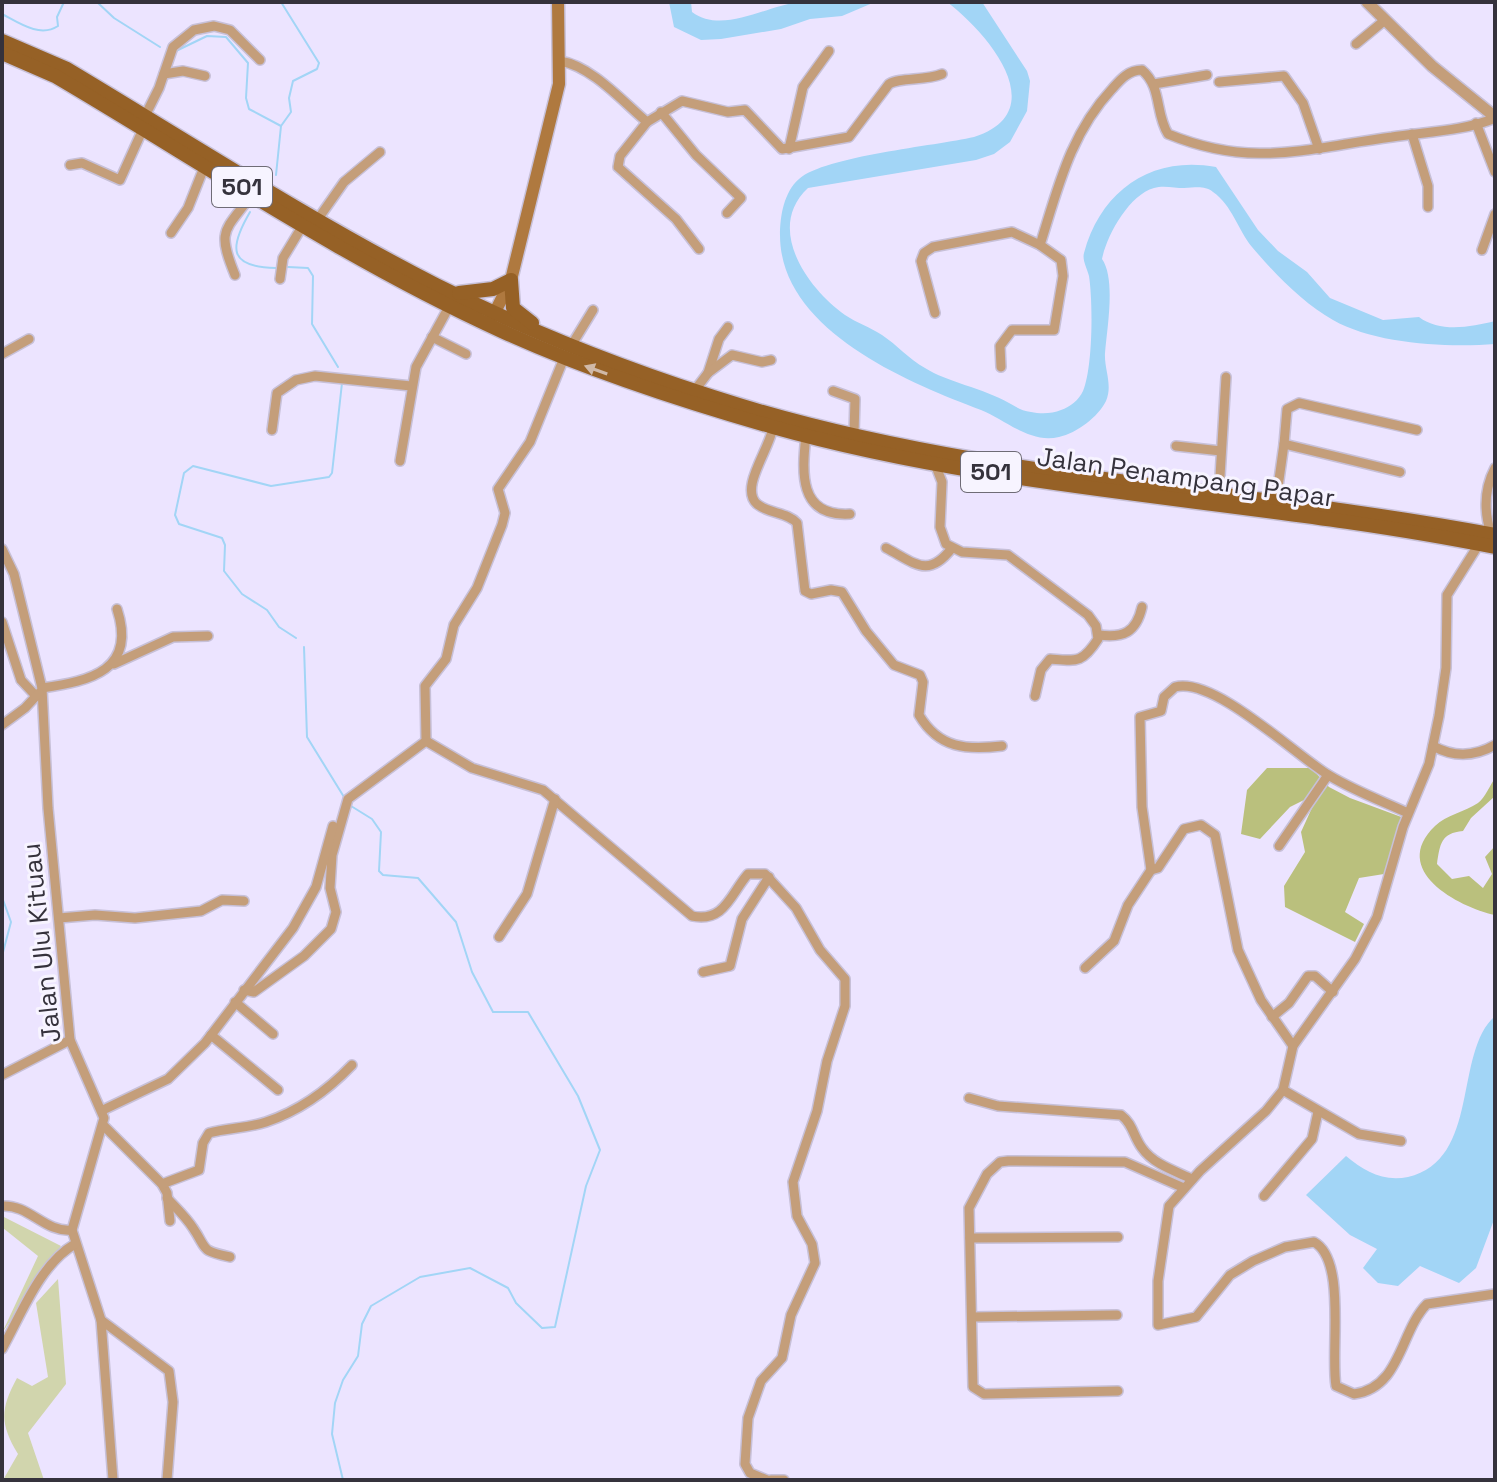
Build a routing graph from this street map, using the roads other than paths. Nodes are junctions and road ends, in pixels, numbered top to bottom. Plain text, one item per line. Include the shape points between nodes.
1 (558, 2) edge
2 (1377, 9) edge
3 (2, 41) edge
4 (1356, 44) dead end
5 (829, 51) dead end
6 (2, 53) edge
7 (260, 60) dead end
8 (560, 61) junction
9 (164, 74) junction
10 (942, 74) dead end
11 (1207, 75) dead end
12 (205, 76) dead end
13 (1219, 82) dead end
14 (1154, 84) junction
15 (661, 112) junction
16 (1495, 117) edge
17 (144, 122) junction
18 (647, 122) junction
19 (1476, 123) junction
20 (1412, 134) junction
21 (789, 149) junction
22 (1319, 149) junction
23 (380, 152) dead end
24 (70, 165) dead end
25 (205, 165) junction
26 (1495, 172) edge
27 (253, 193) junction
28 (288, 200) junction
29 (1428, 207) dead end
30 (727, 213) dead end
31 (1495, 214) edge
32 (318, 219) junction
33 (298, 221) junction
34 (171, 233) dead end
35 (1040, 245) junction
36 (699, 249) dead end
37 (1482, 250) dead end
38 (235, 275) dead end
39 (280, 279) dead end
40 (511, 280) junction
41 (452, 299) junction
42 (593, 310) dead end
43 (935, 313) dead end
44 (497, 314) junction
45 (483, 322) junction
46 (728, 327) dead end
47 (539, 333) junction
48 (432, 337) junction
49 (29, 339) dead end
50 (568, 352) junction
51 (2, 354) edge
52 (466, 354) dead end
53 (771, 360) dead end
54 (1001, 367) dead end
55 (708, 373) junction
56 (1226, 377) dead end
57 (411, 386) junction
58 (695, 390) junction
59 (833, 391) dead end
60 (773, 427) junction
61 (272, 430) dead end
62 (1417, 430) dead end
63 (854, 434) junction
64 (806, 435) junction
65 (1284, 444) junction
66 (1176, 446) dead end
67 (1221, 451) junction
68 (400, 461) dead end
69 (935, 464) junction
70 (1495, 468) edge
71 (1400, 472) dead end
72 (1219, 493) junction
73 (1276, 501) junction
74 (850, 514) dead end
75 (1490, 540) edge
76 (886, 548) dead end
77 (952, 548) junction
78 (2, 549) edge
79 (1142, 607) dead end
80 (117, 609) dead end
81 (2, 622) edge
82 (1099, 635) junction
83 (208, 636) dead end
84 (104, 672) junction
85 (39, 691) junction
86 (1035, 696) dead end
87 (2, 729) edge
88 (426, 741) junction
89 (1495, 745) edge
90 (1002, 746) dead end
91 (1433, 746) junction
92 (1328, 775) junction
93 (555, 799) junction
94 (343, 811) junction
95 (1408, 813) junction
96 (1279, 846) dead end
97 (1151, 870) junction
98 (320, 873) junction
99 (769, 877) junction
100 (330, 888) junction
101 (244, 901) dead end
102 (59, 918) junction
103 (499, 937) dead end
104 (1085, 968) dead end
105 (703, 972) dead end
106 (244, 990) junction
107 (1333, 992) junction
108 (235, 1002) junction
109 (1272, 1017) junction
110 (273, 1034) dead end
111 (211, 1035) junction
112 (70, 1040) junction
113 (1293, 1046) junction
114 (352, 1065) dead end
115 (2, 1075) edge
116 (278, 1090) dead end
117 (1283, 1090) junction
118 (969, 1098) dead end
119 (103, 1110) junction
120 (1318, 1112) junction
121 (103, 1125) junction
122 (1401, 1141) dead end
123 (1192, 1179) junction
124 (162, 1184) junction
125 (1184, 1188) junction
126 (1264, 1196) dead end
127 (167, 1198) junction
128 (2, 1206) edge
129 (170, 1221) dead end
130 (72, 1230) junction
131 (1118, 1237) dead end
132 (970, 1238) junction
133 (75, 1244) junction
134 (230, 1257) dead end
135 (1495, 1294) edge
136 (1117, 1315) dead end
137 (972, 1317) junction
138 (101, 1320) junction
139 (2, 1349) edge
140 (1118, 1391) dead end
141 (113, 1480) edge
142 (167, 1480) edge
143 (769, 1480) edge
144 (784, 1480) edge

1 - 8 main road
2 - 4 street
2 - 16 street via 1455,86
3 - 17 main road, Jalan Penampang Papar / 501 via 67,69
5 - 21 street via 803,87
6 - 17 main road, Jalan Penampang Papar / 501
7 - 9 street via 241,37 214,26 181,37
8 - 18 street via 607,88
8 - 40 main road via 559,84
9 - 12 street
9 - 17 street
10 - 21 street via 889,84 849,137
11 - 14 street
13 - 22 street via 1284,76 1303,103
14 - 22 street via 1165,130 1186,142 1239,153 1289,155
14 - 35 street via 1142,70 1128,73 1083,124
15 - 18 street
15 - 21 street via 682,101 728,112 745,110 782,149
15 - 30 street via 741,198
16 - 19 street
17 - 24 street via 120,180 82,163
17 - 25 main road, Jalan Penampang Papar / 501
17 - 28 main road, Jalan Penampang Papar / 501
18 - 36 street via 620,156 618,167 676,219
19 - 20 street
19 - 26 street
20 - 22 street
20 - 29 street via 1428,186
23 - 32 street via 344,182
25 - 27 main road, Jalan Penampang Papar / 501
25 - 34 street via 188,208
27 - 33 main road, Jalan Penampang Papar / 501
27 - 38 street via 228,224 223,240
28 - 32 main road, Jalan Penampang Papar / 501
28 - 33 main road via 285,206
31 - 37 street
32 - 41 main road, Jalan Penampang Papar / 501
33 - 39 street
33 - 41 main road, Jalan Penampang Papar / 501
35 - 43 street via 1012,232 927,250 921,261
35 - 54 street via 1062,264 1054,330 1012,330 1000,346
40 - 41 main road
40 - 44 main road
40 - 47 main road via 513,308
41 - 44 main road, Jalan Penampang Papar / 501
41 - 45 main road, Jalan Penampang Papar / 501
41 - 48 street
42 - 50 street
44 - 45 main road
44 - 47 main road, Jalan Penampang Papar / 501
45 - 50 main road, Jalan Penampang Papar / 501
46 - 55 street
47 - 50 main road, Jalan Penampang Papar / 501
48 - 52 street
48 - 57 street
49 - 51 street
50 - 58 main road, Jalan Penampang Papar / 501
60 -> 50 main road, Jalan Penampang Papar / 501
50 - 88 street via 530,442 498,489 505,513 502,525 477,588 454,625 446,659 425,686
53 - 55 street via 732,355
55 - 58 street
56 - 67 street
57 - 61 street via 315,376 296,380 277,393
57 - 68 street
58 - 63 main road, Jalan Penampang Papar / 501
59 - 63 street via 855,399
60 - 64 main road, Jalan Penampang Papar / 501
60 - 90 street via 767,453 752,477 752,494 760,506 797,523 805,591 842,592 894,665 920,675 919,715 934,735 964,748
62 - 65 street via 1299,403 1287,409
63 - 72 main road, Jalan Penampang Papar / 501 via 1023,467
64 - 69 main road, Jalan Penampang Papar / 501
64 - 74 street via 803,478 810,496 831,513
65 - 71 street
65 - 73 street
66 - 67 street
67 - 72 street
69 - 75 main road, Jalan Penampang Papar / 501
69 - 77 street via 942,482 941,535
70 - 75 street via 1487,492
72 - 73 main road, Jalan Penampang Papar / 501
73 - 75 main road, Jalan Penampang Papar / 501
75 - 91 street via 1447,595 1446,668
76 - 77 street via 929,567
77 - 82 street via 1013,558 1088,615
78 - 85 street, Jalan Ulu Kituau via 17,582
79 - 82 street via 1128,633 1118,638
80 - 84 street via 123,626 121,650
81 - 85 street via 21,680
82 - 86 street via 1075,662 1046,663
83 - 84 street via 173,637
84 - 85 street
85 - 87 street
85 - 102 street, Jalan Ulu Kituau
88 - 93 street via 472,768
88 - 94 street via 364,784
89 - 91 street via 1467,755
91 - 95 street
92 - 95 street
92 - 96 street
92 - 97 street via 1243,710 1191,685 1175,687 1164,697 1161,711 1142,715 1139,724
93 - 99 street via 692,916 708,917 729,906 748,874
93 - 103 street via 527,894
94 - 98 street via 325,845
94 - 100 street
95 - 107 street via 1374,924
97 - 104 street via 1128,905 1114,941
97 - 109 street via 1158,868 1184,829 1201,825 1215,835 1233,935
98 - 100 street
98 - 106 street via 279,950
99 - 105 street via 742,919 730,966
99 - 143 street via 801,914 820,950 845,979 846,990 817,1111 793,1182 797,1216 815,1263 791,1315 782,1358 761,1381 748,1418 745,1464 750,1473
100 - 106 street via 336,920 324,939 254,992
101 - 102 street via 222,900 201,911 135,918
102 - 112 street, Jalan Ulu Kituau
106 - 108 street
107 - 109 street via 1308,976
107 - 113 street
108 - 110 street
108 - 111 street
109 - 113 street
111 - 116 street
111 - 119 street via 168,1079
112 - 115 street
112 - 119 street, Jalan Ulu Kituau
113 - 117 street
114 - 124 street via 337,1081 268,1121 209,1133 199,1170
117 - 120 street
117 - 123 street
118 - 123 street via 998,1106 1121,1115 1150,1158
119 - 121 street, Jalan Ulu Kituau
120 - 122 street via 1359,1134
120 - 126 street via 1312,1139
121 - 124 street
121 - 130 street, Jalan Ulu Kituau
123 - 125 street
124 - 127 street
125 - 132 street via 1117,1161 1000,1162 972,1200
125 - 135 street via 1169,1206 1163,1230 1158,1325 1196,1317 1230,1275 1253,1261 1314,1242 1325,1250 1331,1265 1332,1364 1342,1391 1361,1393 1381,1382 1427,1304
127 - 129 street
127 - 134 street via 195,1229 199,1244
128 - 130 street
130 - 133 street, Jalan Ulu Kituau
131 - 132 street
132 - 137 street
133 - 138 street, Jalan Ulu Kituau
133 - 139 street via 28,1294
136 - 137 street
137 - 140 street via 971,1379 981,1393
138 - 141 street, Jalan Ulu Kituau
138 - 142 street via 169,1371 173,1402
143 - 144 street

